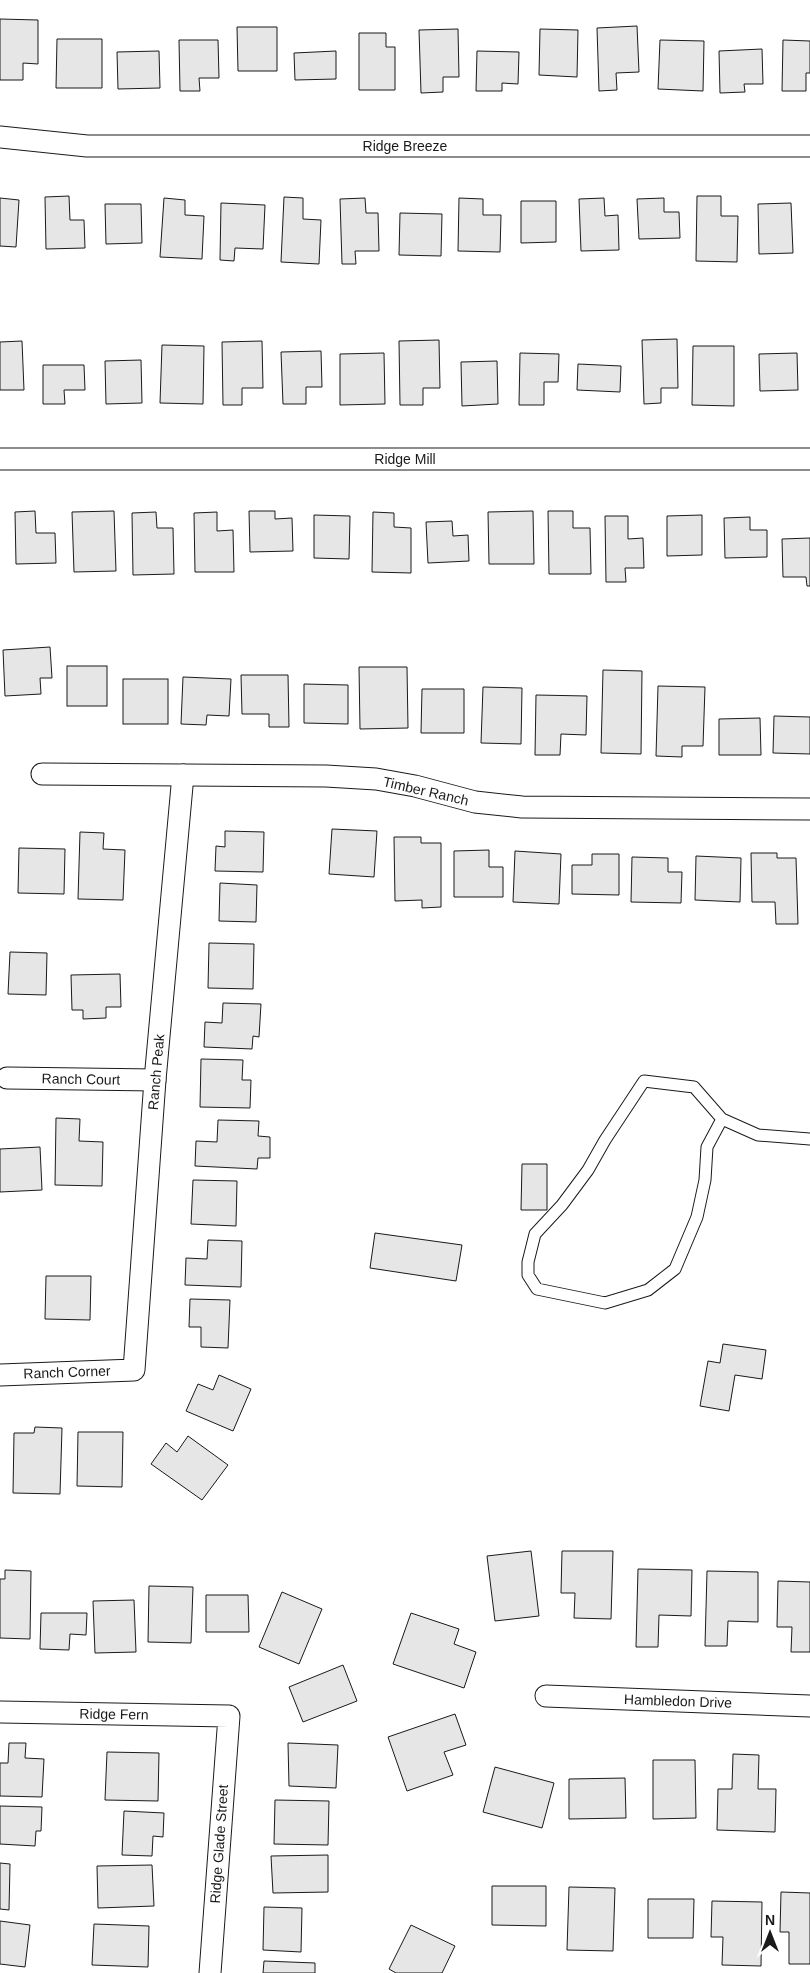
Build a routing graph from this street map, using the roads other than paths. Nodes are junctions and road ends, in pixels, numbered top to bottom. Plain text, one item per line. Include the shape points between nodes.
1 (0, 137) edge
2 (810, 146) edge
3 (0, 459) edge
4 (810, 459) edge
5 (42, 774) dead end
6 (183, 775) junction
7 (810, 809) edge
8 (7, 1078) dead end
9 (155, 1080) junction
10 (722, 1119) junction
11 (810, 1139) edge
12 (134, 1370) joint
13 (0, 1375) edge
14 (546, 1696) dead end
15 (810, 1706) edge
16 (0, 1712) edge
17 (229, 1716) joint
18 (210, 1973) edge

1 - 2 street, Ridge Breeze via 87,146
3 - 4 street, Ridge Mill
5 - 6 street, Timber Ranch
6 - 7 street, Timber Ranch via 376,779 475,802 522,807
6 - 9 street, Ranch Peak
8 - 9 street, Ranch Court
9 - 12 street, Ranch Peak
10 - 10 lane via 694,1087 644,1082 604,1140 588,1170 535,1234 528,1275 538,1288 605,1303 648,1290 675,1269 697,1217 707,1148
10 - 11 lane via 758,1134
12 - 13 street, Ranch Corner
14 - 15 street, Hambledon Drive
16 - 17 street, Ridge Fern
17 - 18 street, Ridge Glade Street

